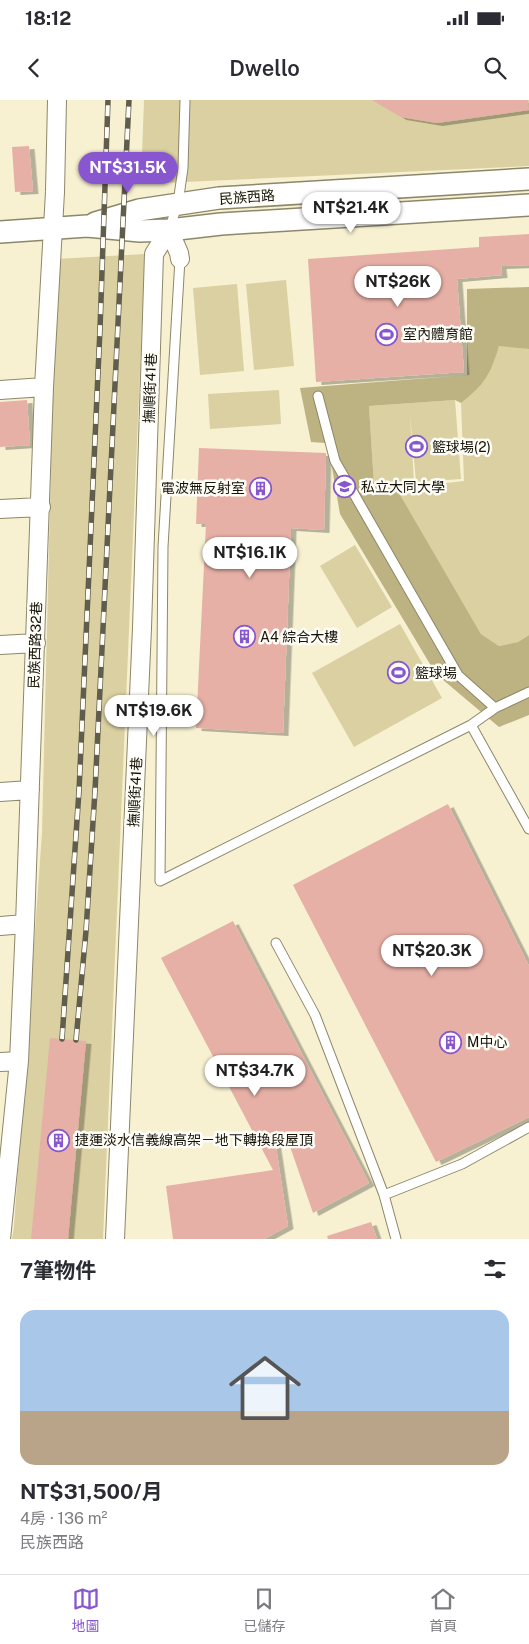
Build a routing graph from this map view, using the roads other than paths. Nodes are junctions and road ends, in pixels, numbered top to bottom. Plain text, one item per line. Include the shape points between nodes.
1 (57, 100) edge
2 (185, 100) edge
3 (529, 179) edge
4 (178, 203) junction
5 (529, 205) edge
6 (87, 226) junction
7 (52, 229) junction
8 (169, 230) junction
9 (0, 232) edge
10 (180, 259) joint
11 (44, 387) junction
12 (0, 390) edge
13 (318, 396) dead end
14 (40, 507) junction
15 (0, 509) edge
16 (36, 643) junction
17 (0, 645) edge
18 (529, 692) edge
19 (495, 708) junction
20 (470, 724) junction
21 (30, 790) junction
22 (0, 792) edge
23 (529, 830) edge
24 (26, 924) junction
25 (0, 926) edge
26 (276, 943) dead end
27 (19, 1061) junction
28 (0, 1062) edge
29 (529, 1127) edge
30 (384, 1196) junction
31 (1, 1239) edge
32 (115, 1239) edge
33 (396, 1239) edge

1 - 7 street, 民族西路32巷
2 - 4 lane via 183,168
3 - 4 street, 民族西路
4 - 6 street, 民族西路 via 138,210
4 - 8 lane
5 - 8 street, 民族西路
6 - 7 street, 民族西路
6 - 8 street, 民族西路
7 - 9 street, 民族西路
7 - 11 street, 民族西路32巷
8 - 10 street
8 - 32 street, 撫順街41巷 via 154,254 142,628
10 - 20 lane via 164,547 160,881
11 - 12 street
11 - 14 street, 民族西路32巷
13 - 19 lane via 335,461 458,675
14 - 15 street
14 - 16 street, 民族西路32巷
16 - 17 street
16 - 21 street, 民族西路32巷
18 - 19 lane
19 - 20 lane
20 - 23 lane
21 - 22 street
21 - 24 street, 民族西路32巷
24 - 25 street
24 - 27 street, 民族西路32巷
26 - 30 lane via 316,1015
27 - 28 street
27 - 31 street, 民族西路32巷
29 - 30 lane via 462,1164
30 - 33 lane

